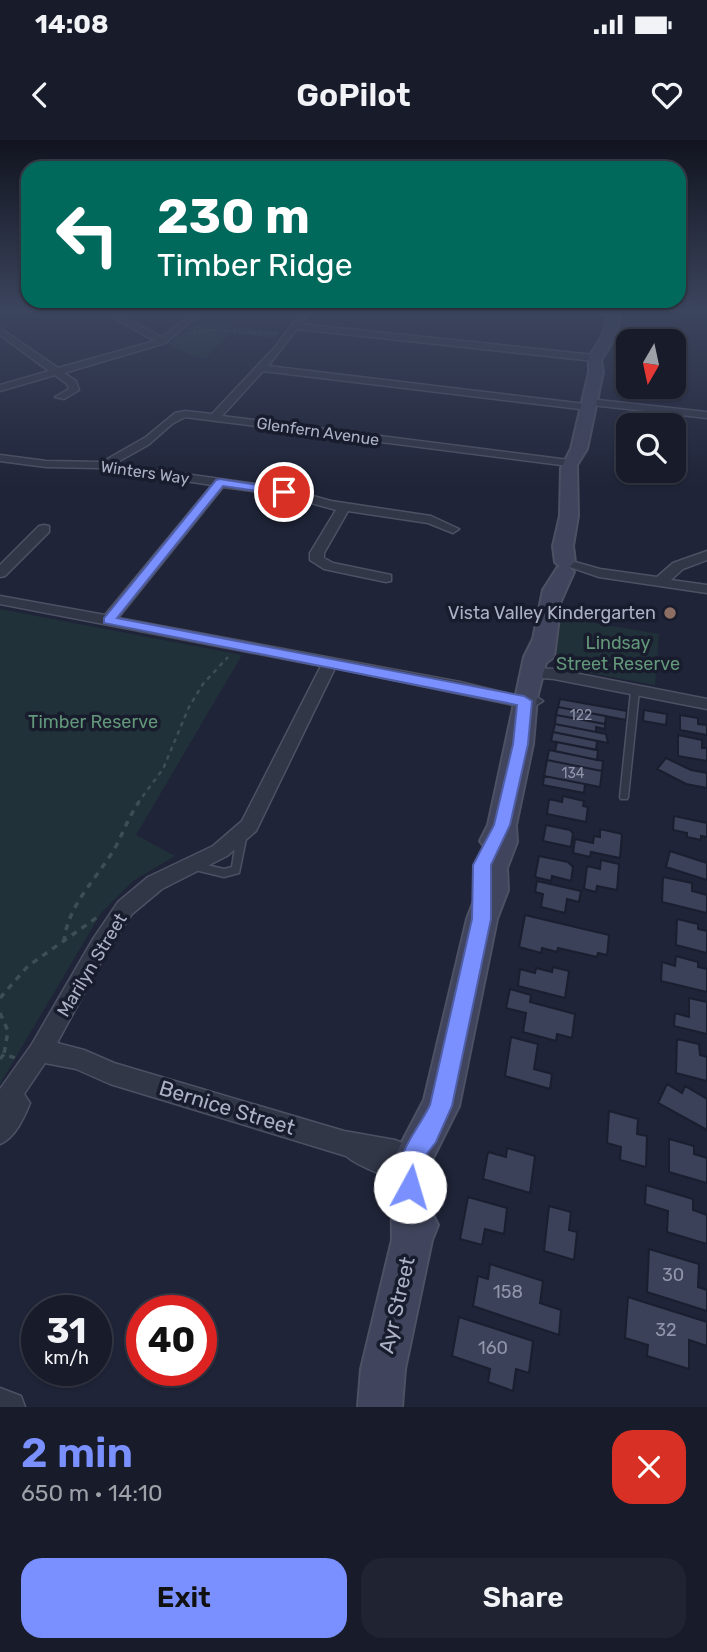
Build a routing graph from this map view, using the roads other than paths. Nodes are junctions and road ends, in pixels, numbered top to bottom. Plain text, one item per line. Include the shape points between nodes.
1 (62, 370) edge
2 (258, 370) edge
3 (280, 370) edge
4 (596, 370) edge
5 (59, 371) junction
6 (0, 388) edge
7 (60, 397) dead end
8 (589, 403) junction
9 (707, 415) edge
10 (215, 417) junction
11 (0, 458) edge
12 (105, 466) junction
13 (575, 466) junction
14 (220, 482) junction
15 (344, 507) junction
16 (44, 529) dead end
17 (453, 529) dead end
18 (707, 555) edge
19 (561, 567) junction
20 (0, 573) edge
21 (388, 579) dead end
22 (660, 582) junction
23 (707, 589) edge
24 (0, 600) edge
25 (109, 620) junction
26 (330, 662) junction
27 (541, 674) junction
28 (635, 691) junction
29 (528, 700) junction
30 (707, 704) edge
31 (624, 797) dead end
32 (29, 1055) junction
33 (0, 1112) edge
34 (0, 1132) edge
35 (416, 1165) junction
36 (377, 1394) edge
37 (0, 1403) edge
38 (10, 1407) edge

1 - 5 street
2 - 10 street
3 - 8 street
4 - 8 street, Ayr Street
5 - 6 street
5 - 7 street via 75,388
8 - 9 street
8 - 13 street, Ayr Street
10 - 12 street, Glenfern Avenue via 174,416 148,440 116,455
10 - 13 street, Glenfern Avenue
11 - 12 street, Winters Way
12 - 14 street, Winters Way
13 - 19 street, Ayr Street
14 - 15 street, Winters Way
14 - 25 street
15 - 17 street, Winters Way via 431,520
15 - 21 street via 317,552 317,560
16 - 20 street
18 - 22 street via 678,566
19 - 22 street
19 - 27 street, Ayr Street via 543,640
22 - 23 street
24 - 25 street
25 - 26 street
26 - 29 street
26 - 32 street, Marilyn Street via 254,818 220,850 155,883 125,908
27 - 28 street
27 - 29 street, Ayr Street
28 - 30 street
28 - 31 lane
29 - 35 street, Ayr Street via 529,727 520,744 502,825 503,842 493,868 493,890 482,919 441,1106 440,1140
32 - 33 street, Marilyn Street
32 - 34 street, Marilyn Street via 25,1090
32 - 35 street, Bernice Street via 110,1073 344,1143 374,1158
35 - 36 street, Ayr Street via 426,1201 412,1240
37 - 38 street

